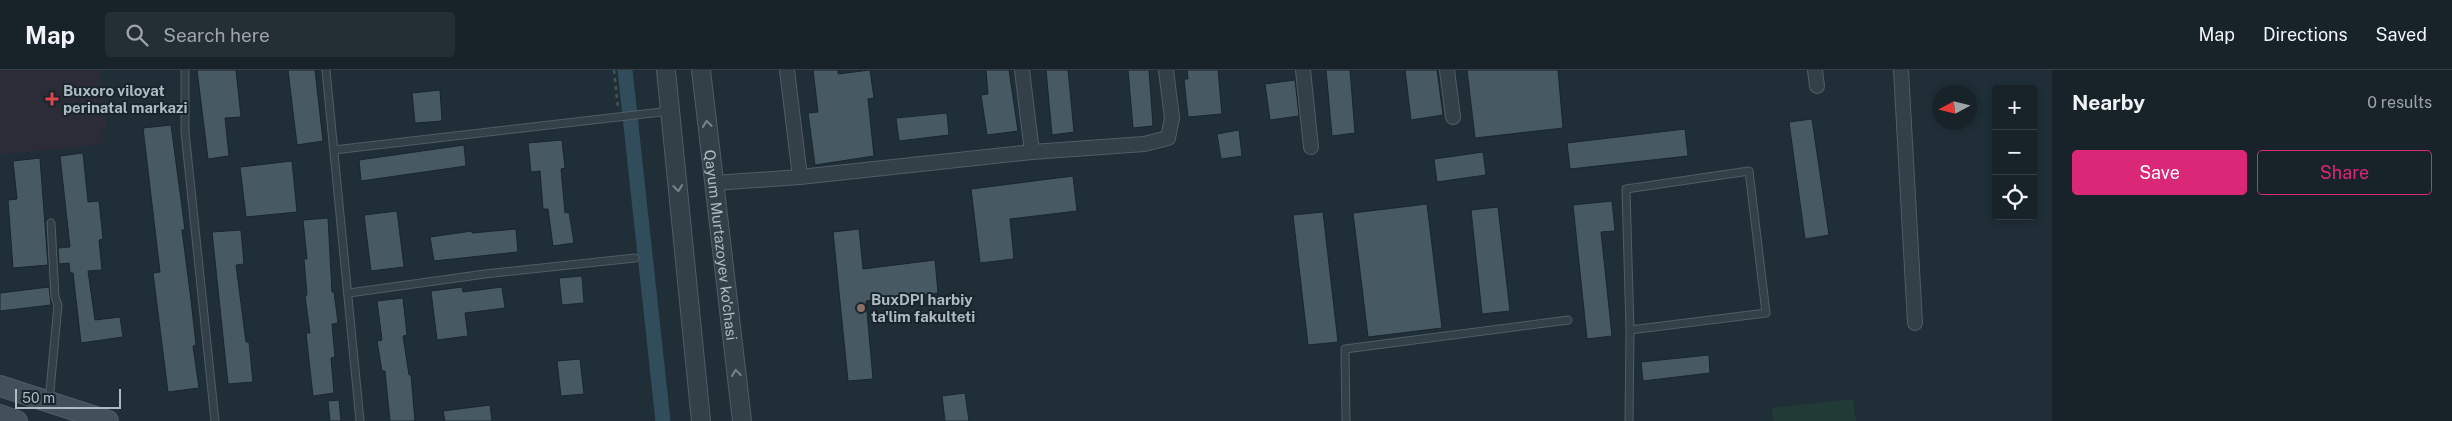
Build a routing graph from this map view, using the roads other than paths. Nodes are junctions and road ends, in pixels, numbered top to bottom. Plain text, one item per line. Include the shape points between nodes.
1 (185, 70) edge
2 (326, 70) edge
3 (666, 70) edge
4 (701, 70) edge
5 (787, 70) edge
6 (1022, 70) edge
7 (1166, 70) edge
8 (1303, 70) edge
9 (1447, 70) edge
10 (1815, 70) edge
11 (1901, 70) edge
12 (1817, 86) dead end
13 (670, 111) junction
14 (1453, 117) dead end
15 (1311, 147) dead end
16 (334, 150) junction
17 (1032, 152) junction
18 (800, 177) junction
19 (714, 183) junction
20 (51, 223) dead end
21 (635, 258) dead end
22 (349, 293) junction
23 (1568, 320) dead end
24 (1915, 323) dead end
25 (1630, 330) junction
26 (0, 386) edge
27 (49, 402) junction
28 (0, 415) edge
29 (17, 421) edge
30 (108, 421) edge
31 (215, 421) edge
32 (360, 421) edge
33 (701, 421) edge
34 (742, 421) edge
35 (1346, 421) edge
36 (1629, 421) edge

1 - 31 lane via 185,132
2 - 16 lane
3 - 13 street
19 -> 4 street, Qayum Murtazoyev ko'chasi
5 - 18 street
6 - 17 street
7 - 17 street via 1172,118 1168,138 1144,144
8 - 15 street
9 - 14 street
10 - 12 street
11 - 24 street
13 - 16 lane
13 -> 33 street
16 - 22 lane
17 - 18 street
18 - 19 street
34 -> 19 street, Qayum Murtazoyev ko'chasi
20 - 27 lane via 58,305
21 - 22 lane
22 - 32 lane
23 - 35 lane via 1346,349
25 - 25 lane via 1626,189 1749,171 1766,313
25 - 36 lane
26 - 27 main road
27 - 30 main road
28 - 29 main road

